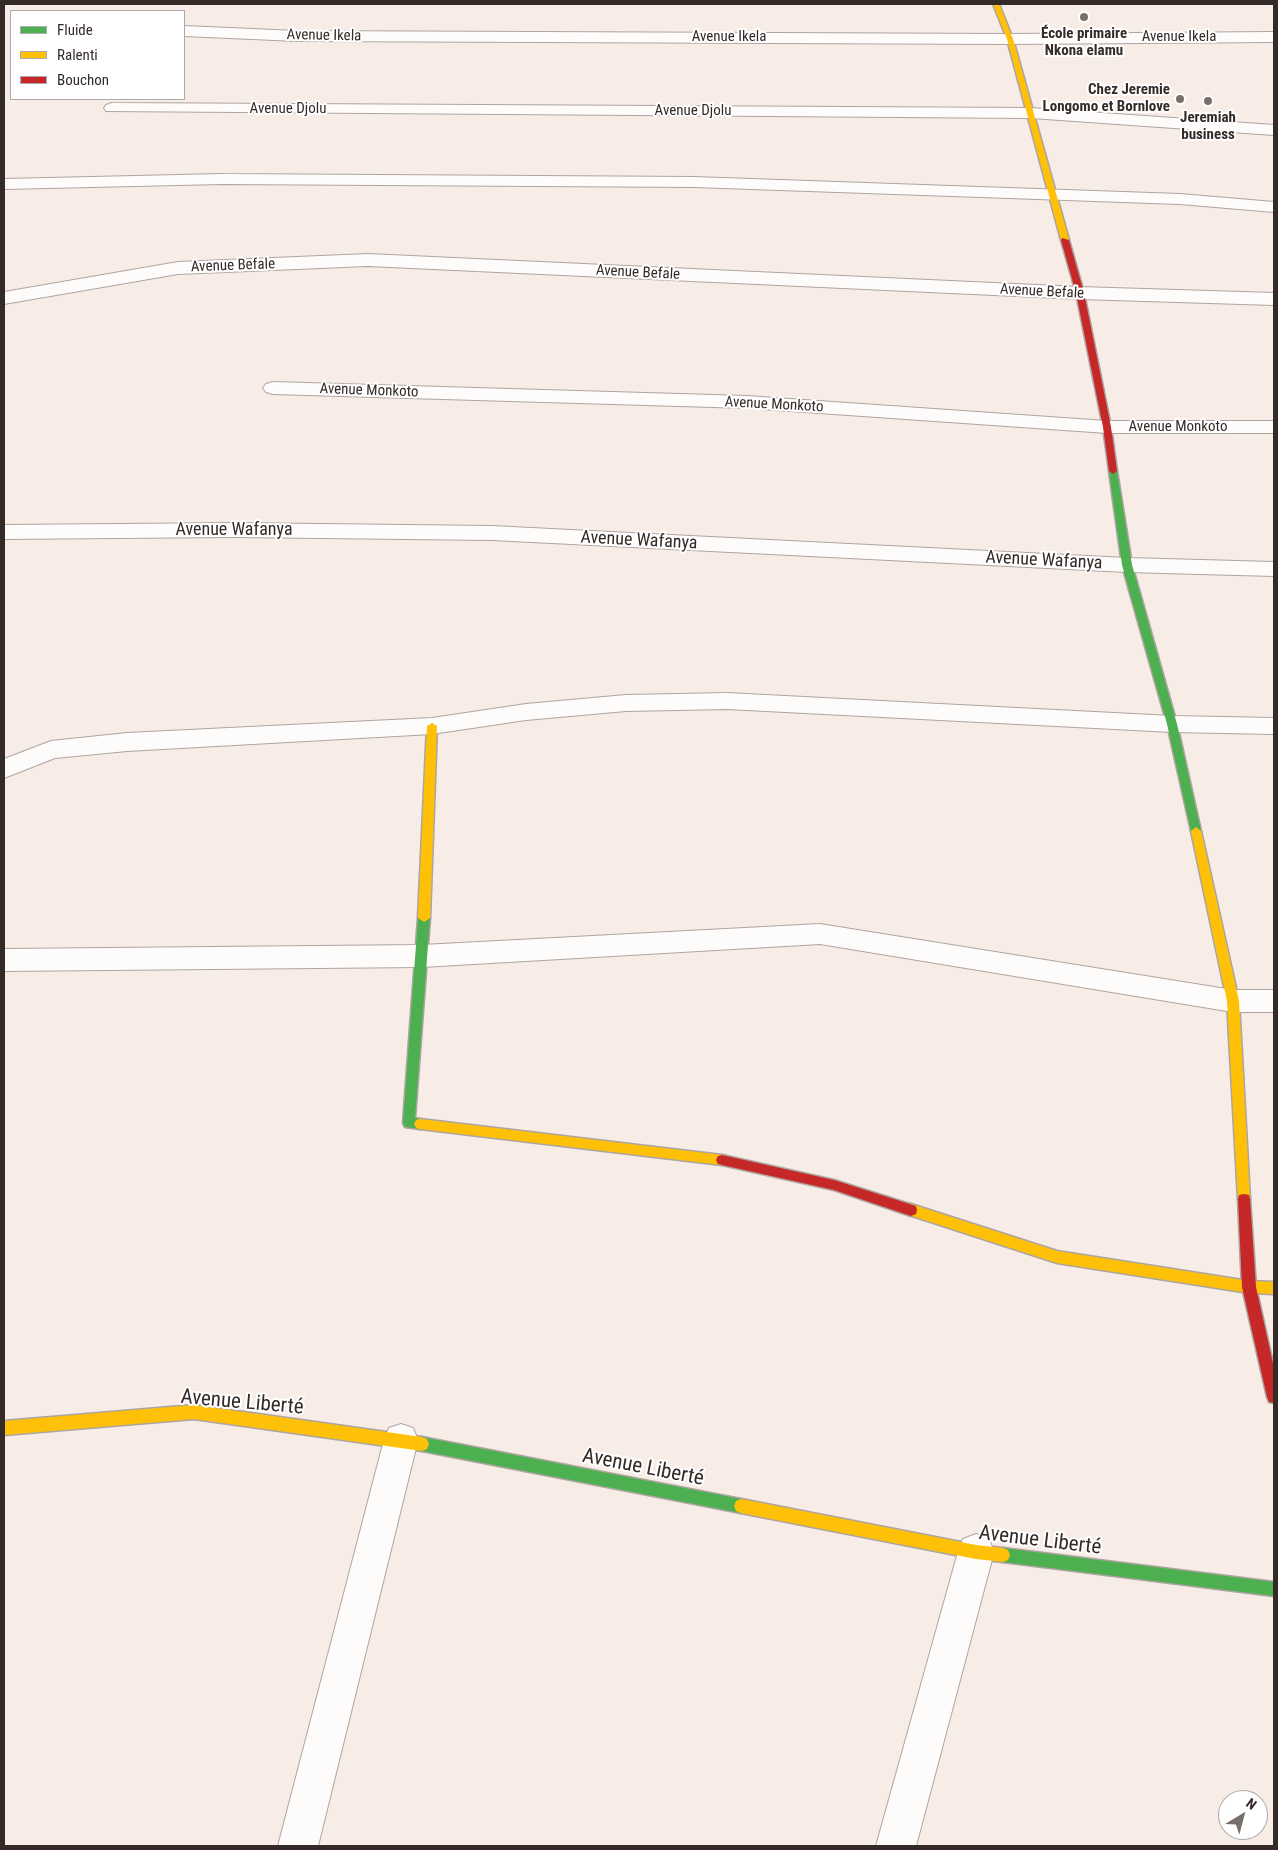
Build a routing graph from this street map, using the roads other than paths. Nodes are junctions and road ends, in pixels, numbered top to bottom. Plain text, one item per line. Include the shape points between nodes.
1 (996, 4) edge
2 (185, 31) edge
3 (1274, 37) edge
4 (1010, 39) junction
5 (112, 108) dead end
6 (1031, 113) junction
7 (1274, 130) edge
8 (4, 184) edge
9 (1054, 196) junction
10 (1274, 207) edge
11 (1080, 293) junction
12 (4, 298) edge
13 (1274, 299) edge
14 (273, 388) dead end
15 (1106, 427) junction
16 (1274, 427) edge
17 (4, 532) edge
18 (1127, 565) junction
19 (1274, 569) edge
20 (1172, 724) junction
21 (432, 726) junction
22 (1274, 726) edge
23 (4, 769) edge
24 (422, 956) junction
25 (4, 960) edge
26 (1274, 1000) edge
27 (1233, 1001) junction
28 (1249, 1287) junction
29 (1274, 1288) edge
30 (1274, 1397) edge
31 (4, 1428) edge
32 (401, 1440) junction
33 (976, 1552) junction
34 (1274, 1589) edge
35 (298, 1846) edge
36 (896, 1846) edge

1 - 4 street
2 - 4 street, Avenue Ikela via 297,36
3 - 4 street, Avenue Ikela
4 - 6 street
5 - 6 street, Avenue Djolu
6 - 7 street, Avenue Djolu
6 - 9 street
8 - 9 street via 223,179 694,182
9 - 10 street via 1180,199
9 - 11 street
11 - 12 street, Avenue Befale via 368,260 178,268
11 - 13 street, Avenue Befale
11 - 15 street
14 - 15 street, Avenue Monkoto via 747,402
15 - 16 street, Avenue Monkoto
15 - 18 street
17 - 18 street, Avenue Wafanya via 492,533
18 - 19 street, Avenue Wafanya
18 - 20 street
20 - 21 street via 728,701 626,703 526,712
20 - 22 street
20 - 27 street
21 - 23 street via 127,742 51,750
21 - 24 street
24 - 25 street
24 - 27 street via 820,934
24 - 28 street via 409,1123 710,1157 834,1186 1057,1256
26 - 27 street
27 - 28 street
28 - 29 street
28 - 30 street
31 - 32 street, Avenue Liberté via 194,1412
32 - 33 street, Avenue Liberté
32 - 35 street
33 - 34 street, Avenue Liberté
33 - 36 street

